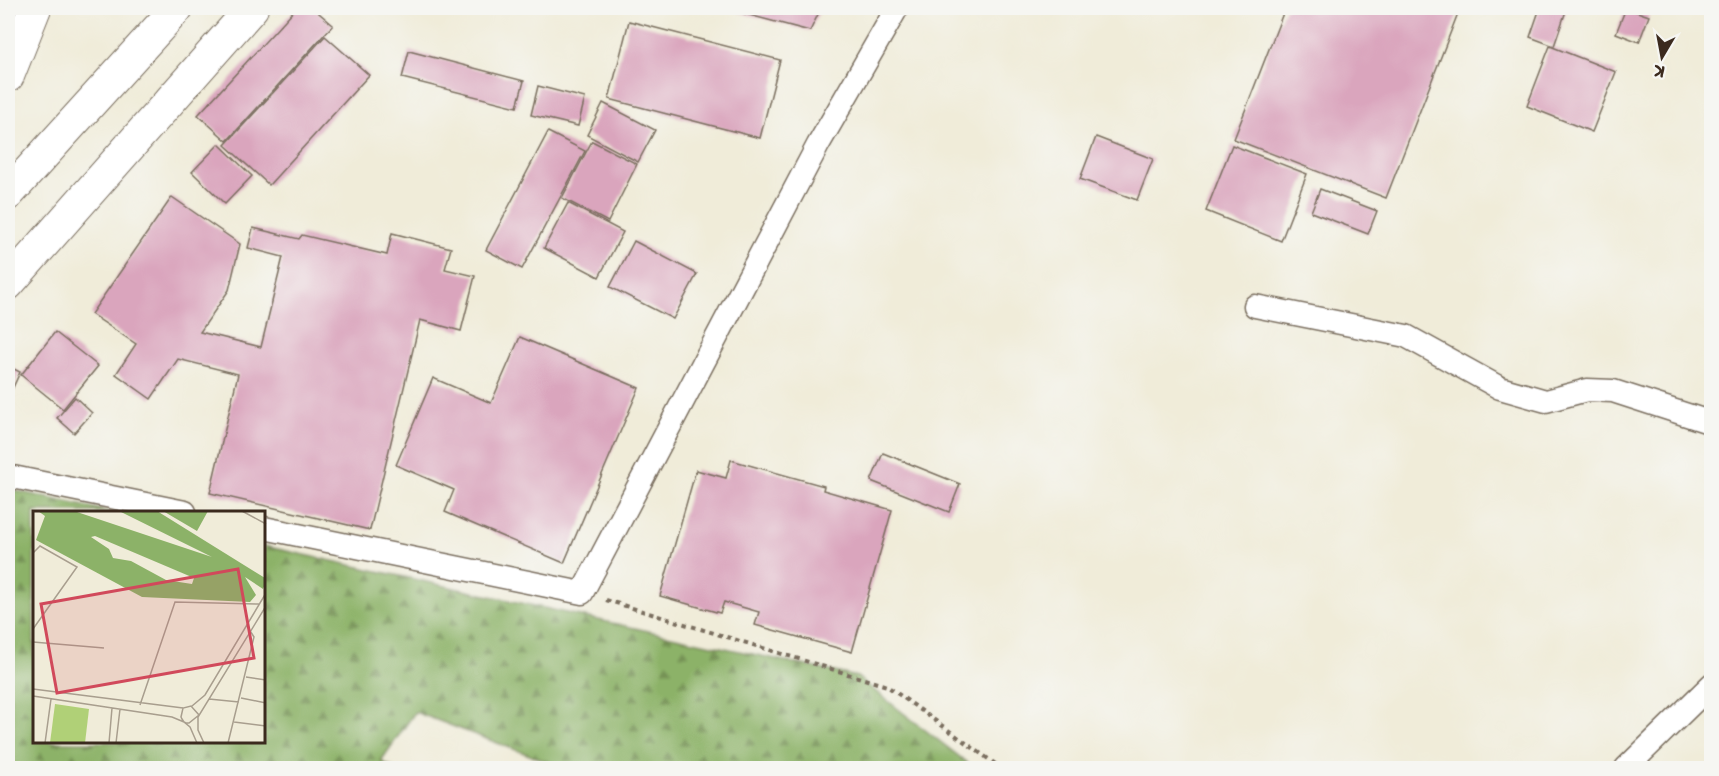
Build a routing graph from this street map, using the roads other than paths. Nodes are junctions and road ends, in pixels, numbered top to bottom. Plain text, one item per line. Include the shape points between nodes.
1 (177, 8) edge
2 (252, 8) edge
3 (897, 8) edge
4 (28, 9) edge
5 (8, 76) edge
6 (8, 194) edge
7 (8, 277) edge
8 (1255, 306) dead end
9 (1712, 423) edge
10 (8, 476) edge
11 (180, 511) edge
12 (266, 528) edge
13 (1712, 684) edge
14 (1626, 768) edge

1 - 6 main road
2 - 7 main road
3 - 12 street via 818,145 582,593
4 - 5 main road
8 - 9 street via 1406,336 1500,388 1546,401 1587,390 1613,391
10 - 11 street
13 - 14 street

